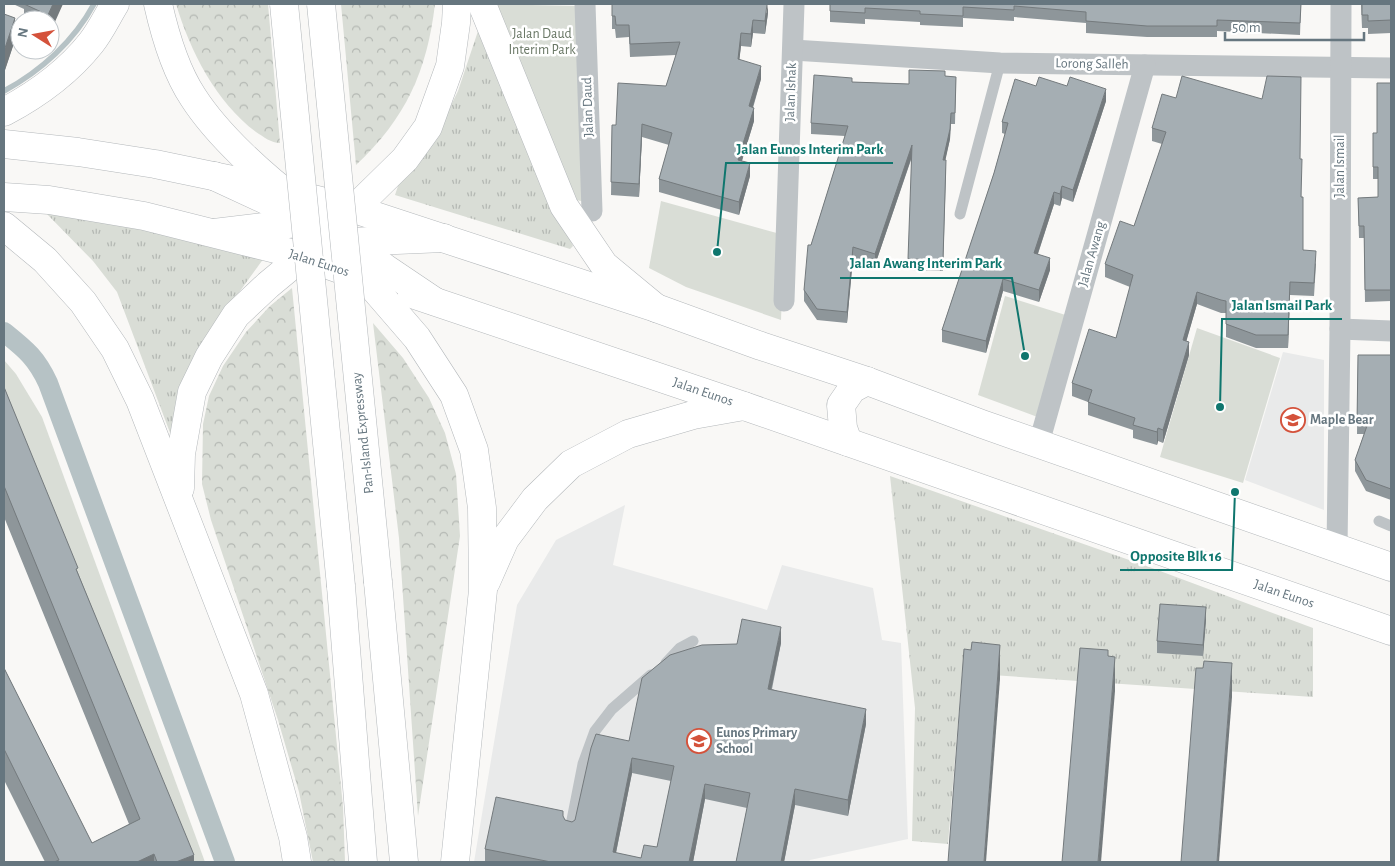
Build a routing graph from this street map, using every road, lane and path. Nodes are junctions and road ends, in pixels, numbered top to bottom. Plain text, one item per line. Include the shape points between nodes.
1 (114, 4) edge
2 (158, 4) edge
3 (284, 4) edge
4 (320, 4) edge
5 (457, 4) edge
6 (482, 4) edge
7 (585, 4) edge
8 (794, 4) edge
9 (1341, 4) edge
10 (793, 50) junction
11 (1000, 63) junction
12 (1145, 65) junction
13 (1341, 68) junction
14 (1391, 68) edge
15 (4, 112) edge
16 (4, 144) edge
17 (214, 176) junction
18 (282, 191) junction
19 (4, 197) edge
20 (354, 209) junction
21 (592, 211) dead end
22 (960, 214) dead end
23 (4, 226) edge
24 (319, 238) junction
25 (444, 238) junction
26 (366, 279) junction
27 (784, 300) dead end
28 (434, 301) junction
29 (656, 308) junction
30 (1340, 329) junction
31 (1391, 331) edge
32 (866, 381) junction
33 (744, 406) junction
34 (848, 442) junction
35 (1039, 443) junction
36 (180, 501) junction
37 (1379, 521) dead end
38 (1391, 526) edge
39 (1337, 548) junction
40 (1391, 567) edge
41 (483, 590) junction
42 (1391, 631) edge
43 (693, 641) dead end
44 (570, 830) edge
45 (297, 862) edge
46 (363, 862) edge
47 (404, 862) edge
48 (455, 862) edge

1 - 15 highway via 91,43 60,75 24,102
2 - 18 highway via 176,64 192,97 218,129
3 - 46 highway, bridge via 341,586
4 - 47 highway, Pan-Island Expressway, bridge
5 - 20 highway via 450,66 428,127 405,159
6 - 29 highway via 564,206 604,265
7 - 21 street, Jalan Daud
8 - 10 street, Jalan Ishak
9 - 13 street, Jalan Ismail
10 - 11 street, Lorong Salleh
10 - 27 street, Jalan Ishak
11 - 12 street, Lorong Salleh
11 - 22 lane
12 - 13 street, Lorong Salleh
12 - 35 street, Jalan Awang
13 - 14 street, Lorong Salleh
13 - 30 street, Jalan Ismail
16 - 17 highway via 78,152
17 - 18 highway
17 - 24 highway via 272,203
18 - 20 highway
18 - 24 highway
19 - 24 highway, Jalan Eunos via 49,200 144,216 214,233
20 - 24 highway
20 - 25 highway
23 - 36 highway via 45,260 83,302 115,349 140,400
24 - 25 highway
24 - 26 highway, Jalan Eunos
24 - 28 highway via 384,268
24 - 36 highway via 236,315 209,357 192,392 184,430
25 - 29 highway
26 - 28 highway, Jalan Eunos
26 - 41 highway via 417,338 454,395 474,450 482,508
28 - 33 highway, Jalan Eunos
29 - 32 highway
30 - 31 street
30 - 39 street, Jalan Ismail
32 - 34 highway via 852,389 841,404 842,428
32 - 35 highway
33 - 34 highway, Jalan Eunos
33 - 41 highway via 693,415 628,434 570,464 535,499 506,539
34 - 42 highway, Jalan Eunos
35 - 39 highway
36 - 45 highway via 254,694
37 - 38 lane
39 - 40 highway
41 - 48 highway
43 - 44 lane via 680,648 612,709 595,730 583,764

